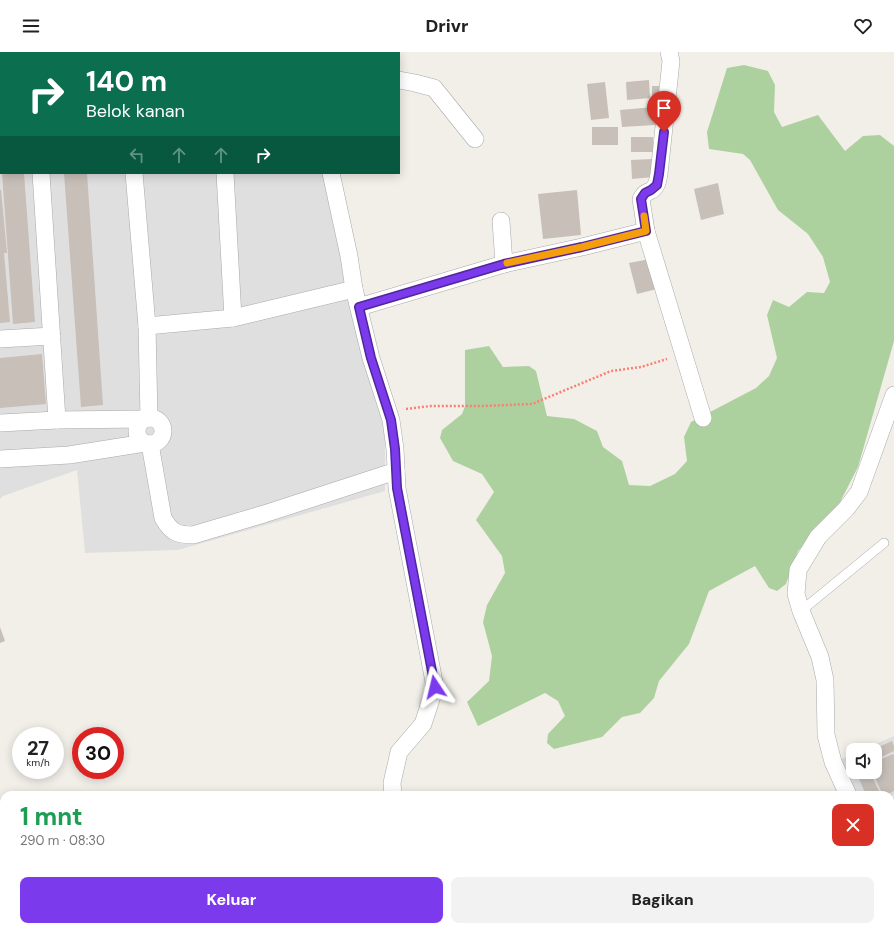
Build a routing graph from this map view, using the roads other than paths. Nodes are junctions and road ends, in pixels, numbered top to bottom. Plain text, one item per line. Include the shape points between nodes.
1 (669, 52) edge
2 (400, 80) edge
3 (475, 139) dead end
4 (41, 174) edge
5 (134, 174) edge
6 (225, 174) edge
7 (331, 174) edge
8 (501, 221) dead end
9 (646, 231) junction
10 (504, 264) junction
11 (354, 289) junction
12 (359, 307) junction
13 (233, 318) junction
14 (147, 326) junction
15 (52, 336) junction
16 (0, 339) edge
17 (894, 395) edge
18 (147, 418) junction
19 (703, 418) dead end
20 (57, 420) junction
21 (0, 423) edge
22 (147, 444) junction
23 (0, 459) edge
24 (396, 471) junction
25 (884, 543) dead end
26 (801, 611) junction
27 (393, 791) edge
28 (846, 791) edge

1 - 9 street via 671,62 657,185 641,199
2 - 3 street via 434,88
4 - 15 street
5 - 14 street
6 - 13 street
7 - 11 street
8 - 10 street
9 - 10 street
9 - 19 street
10 - 12 street
11 - 12 street
11 - 13 street
12 - 24 street via 371,358 391,420
13 - 14 street
14 - 18 street
15 - 16 street
15 - 20 street
17 - 26 street via 859,492 818,537 798,570 796,594
18 - 20 street
18 - 22 street via 153,418 160,423 163,431 161,439 154,444
20 - 21 street
22 - 23 street via 69,455
22 - 24 street via 163,518 167,526 181,535 193,535
24 - 27 street via 397,488 435,687 423,724 399,752
25 - 26 lane
26 - 28 street via 820,657 825,680 826,735 833,762

